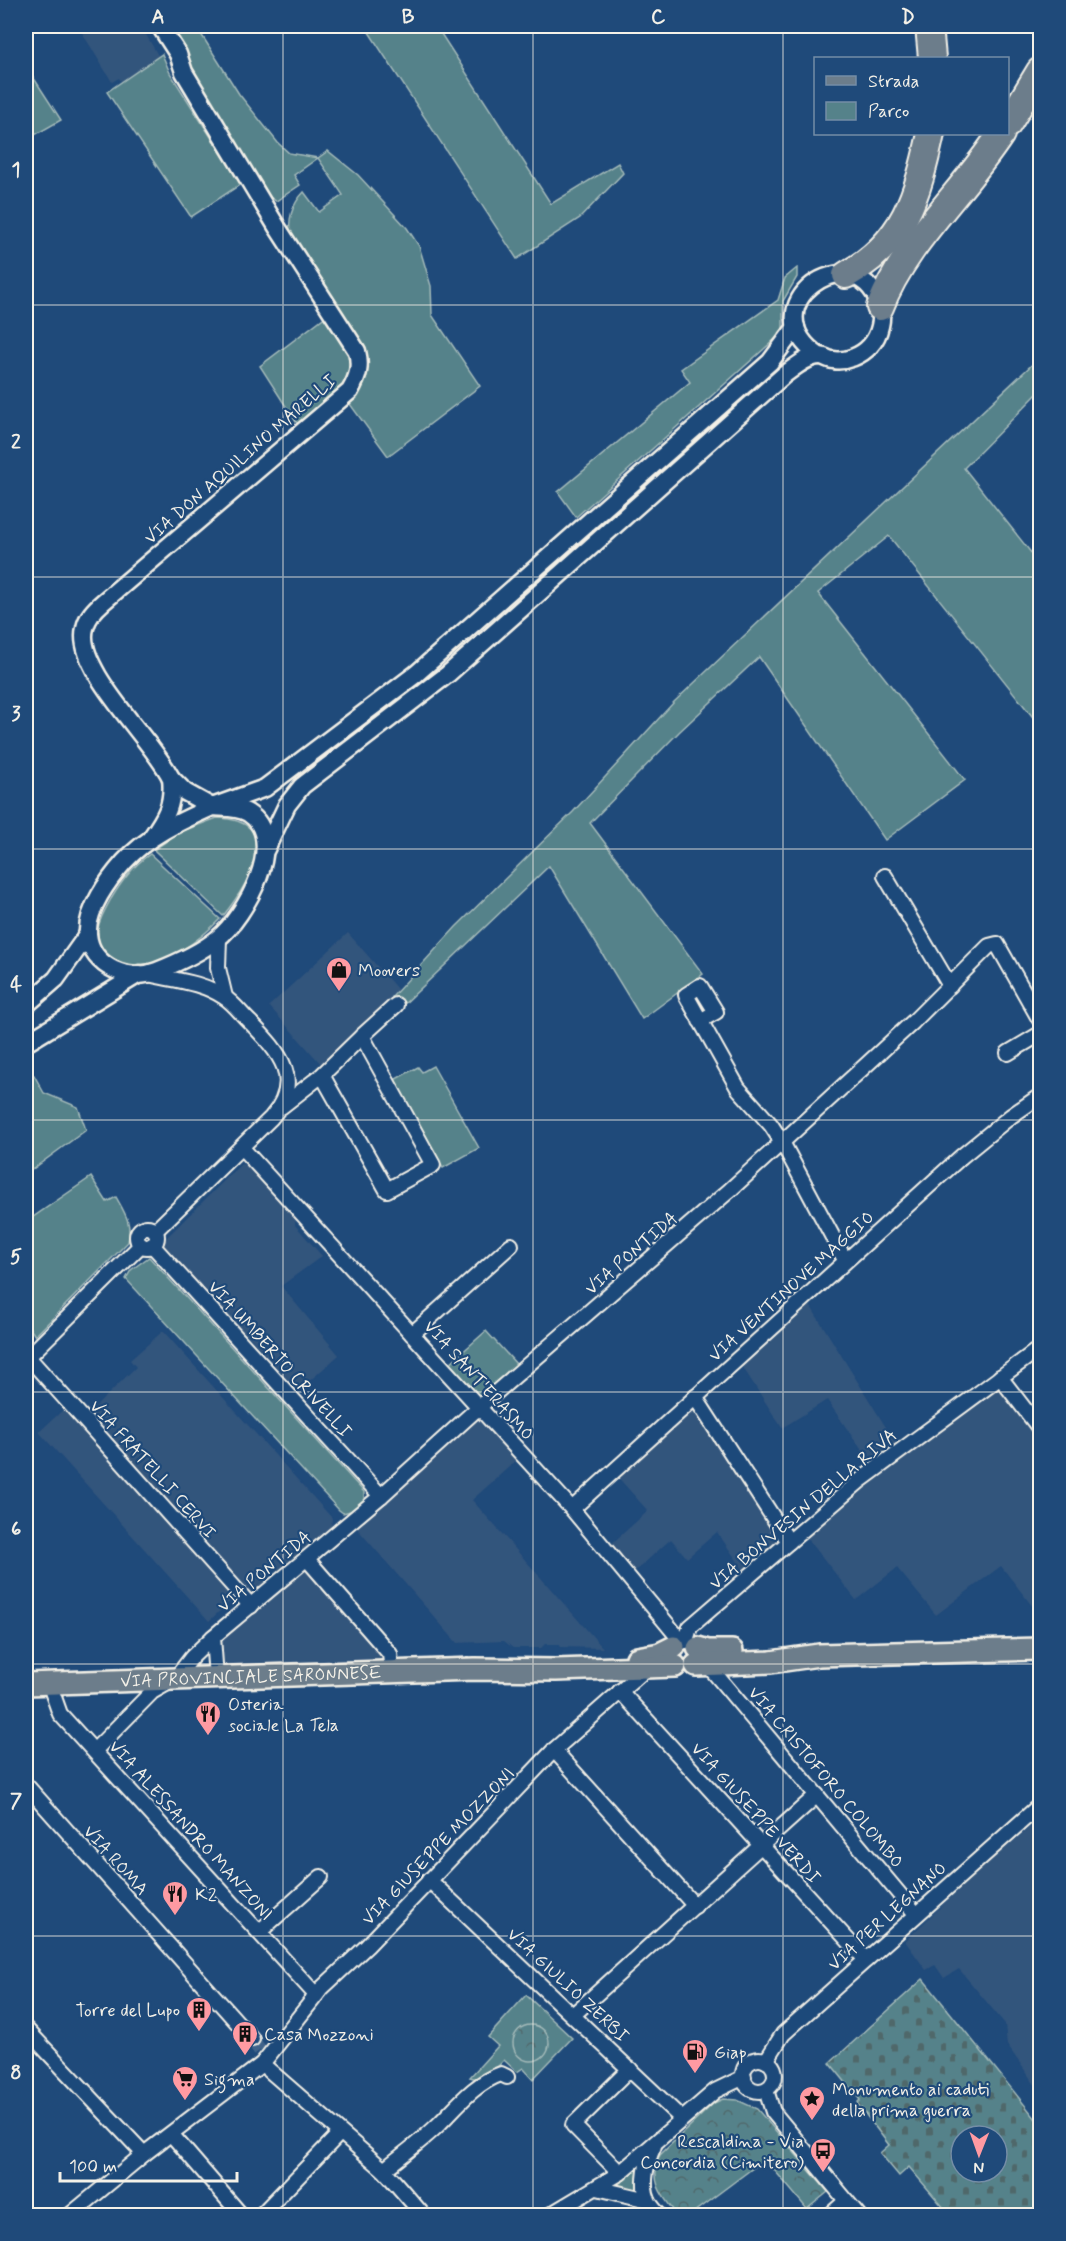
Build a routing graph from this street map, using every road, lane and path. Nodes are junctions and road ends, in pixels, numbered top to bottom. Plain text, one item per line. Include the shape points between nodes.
1 (160, 26) edge
2 (929, 26) edge
3 (932, 57) edge
4 (1041, 71) edge
5 (1009, 121) edge
6 (931, 135) edge
7 (1000, 135) edge
8 (846, 275) junction
9 (880, 307) junction
10 (796, 327) junction
11 (819, 356) junction
12 (171, 778) junction
13 (212, 807) junction
14 (144, 844) junction
15 (266, 849) junction
16 (885, 876) dead end
17 (88, 934) junction
18 (220, 936) junction
19 (144, 974) junction
20 (950, 986) junction
21 (225, 997) junction
22 (26, 1005) edge
23 (396, 1005) dead end
24 (1041, 1020) edge
25 (700, 1021) dead end
26 (1041, 1034) edge
27 (362, 1036) junction
28 (26, 1043) edge
29 (1008, 1053) dead end
30 (322, 1075) junction
31 (1041, 1096) edge
32 (281, 1107) junction
33 (782, 1142) junction
34 (242, 1148) junction
35 (149, 1240) junction
36 (511, 1245) dead end
37 (845, 1260) junction
38 (412, 1334) junction
39 (1041, 1348) edge
40 (27, 1358) edge
41 (1000, 1377) junction
42 (695, 1397) junction
43 (478, 1408) junction
44 (1041, 1429) edge
45 (381, 1497) junction
46 (572, 1509) junction
47 (789, 1542) junction
48 (307, 1559) junction
49 (251, 1606) junction
50 (213, 1637) junction
51 (1041, 1649) edge
52 (688, 1653) junction
53 (647, 1667) junction
54 (475, 1669) junction
55 (392, 1672) junction
56 (216, 1678) junction
57 (175, 1679) junction
58 (49, 1683) junction
59 (26, 1684) edge
60 (620, 1691) junction
61 (95, 1750) junction
62 (554, 1750) junction
63 (29, 1790) edge
64 (818, 1795) junction
65 (1041, 1805) edge
66 (761, 1846) junction
67 (321, 1877) dead end
68 (429, 1880) junction
69 (695, 1906) junction
70 (916, 1914) junction
71 (259, 1932) junction
72 (866, 1960) junction
73 (316, 1995) junction
74 (573, 2015) junction
75 (26, 2029) edge
76 (252, 2039) tunnel mouth
77 (766, 2061) junction
78 (264, 2062) junction
79 (630, 2069) junction
80 (507, 2077) dead end
81 (744, 2077) junction
82 (766, 2090) junction
83 (681, 2118) junction
84 (340, 2133) junction
85 (172, 2134) junction
86 (654, 2145) junction
87 (144, 2154) junction
88 (384, 2170) junction
89 (620, 2173) junction
90 (597, 2188) junction
91 (648, 2200) junction
92 (846, 2201) junction
93 (72, 2214) edge
94 (243, 2216) edge
95 (260, 2216) edge
96 (424, 2216) edge
97 (548, 2216) edge
98 (660, 2216) edge
99 (829, 2216) edge
100 (859, 2216) edge

1 - 12 street, VIA DON AQUILINO MARELLI via 277,227 357,351 359,361 359,372 350,391 90,616 84,629 91,665
2 - 3 highway
4 - 5 highway
6 - 8 highway via 913,200 896,235 869,262
7 - 9 highway via 898,268
8 - 9 street via 868,286
8 - 10 street via 825,277 807,287 797,306
9 - 11 street via 878,333 860,354 840,360
10 - 11 street via 801,339
10 - 13 street via 770,362 416,674 265,788
11 - 15 street via 784,375 448,674 302,786 287,805
12 - 13 street, VIA DON AQUILINO MARELLI via 185,792
12 - 14 street via 170,809
13 - 14 street
13 - 15 street via 248,813 264,833
14 - 17 street via 124,862 96,904
15 - 18 street via 254,888
16 - 20 street
17 - 19 street via 94,951 106,965 121,974
17 - 22 street via 56,979
18 - 19 street via 176,963
18 - 21 street via 218,968
19 - 21 street via 198,984
19 - 28 street
20 - 24 street, VIA PONTIDA via 989,946 997,944
20 - 33 street, VIA PONTIDA
21 - 32 street via 279,1055 288,1085
23 - 27 street
25 - 33 street via 738,1088
26 - 29 street
27 - 30 street
27 - 30 street via 433,1164 387,1190
30 - 32 street
31 - 37 street, VIA VENTINOVE MAGGIO via 987,1134
32 - 34 street
33 - 37 street
33 - 43 street, VIA PONTIDA
34 - 35 street
34 - 38 street, VIA SANT'ERASMO
35 - 40 street
35 - 45 street, VIA UMBERTO CRIVELLI
36 - 38 street
37 - 42 street, VIA VENTINOVE MAGGIO
38 - 43 street, VIA SANT'ERASMO
39 - 41 street, VIA BONVESIN DELLA RIVA
40 - 49 street, VIA FRATELLI CERVI
41 - 44 street
41 - 47 street, VIA BONVESIN DELLA RIVA via 861,1480
42 - 46 street, VIA VENTINOVE MAGGIO
42 - 47 street
43 - 45 street, VIA PONTIDA
43 - 46 street, VIA SANT'ERASMO
45 - 48 street, VIA PONTIDA
46 - 52 street, VIA SANT'ERASMO
47 - 52 street, VIA BONVESIN DELLA RIVA via 690,1627
48 - 49 street, VIA PONTIDA
48 - 55 street via 390,1654
49 - 50 street, VIA PONTIDA
50 - 56 street, VIA PONTIDA
50 - 57 street, VIA PONTIDA
51 - 52 main road, VIA PROVINCIALE SARONNESE via 819,1655 780,1651
52 - 53 main road, VIA PROVINCIALE SARONNESE
52 - 54 main road, VIA PROVINCIALE SARONNESE
52 - 64 street, VIA CRISTOFORO COLOMBO
53 - 54 main road, VIA PROVINCIALE SARONNESE
53 - 60 street, VIA GIUSEPPE MOZZONI
54 - 55 main road, VIA PROVINCIALE SARONNESE
55 - 56 main road, VIA PROVINCIALE SARONNESE
56 - 57 main road, VIA PROVINCIALE SARONNESE
57 - 58 main road, VIA PROVINCIALE SARONNESE
57 - 61 street via 152,1692
58 - 59 main road, VIA PROVINCIALE SARONNESE
58 - 61 street, VIA ALESSANDRO MANZONI via 60,1714
60 - 62 street, VIA GIUSEPPE MOZZONI
60 - 66 street, VIA GIUSEPPE VERDI
61 - 71 street, VIA ALESSANDRO MANZONI
62 - 68 street, VIA GIUSEPPE MOZZONI
62 - 69 street
63 - 76 street, VIA ROMA
64 - 66 street
64 - 70 street, VIA CRISTOFORO COLOMBO
65 - 70 street, VIA PER LEGNANO
66 - 69 street
66 - 72 street, VIA GIUSEPPE VERDI
67 - 71 street
68 - 73 street, VIA GIUSEPPE MOZZONI
68 - 74 street, VIA GIULIO ZERBI
69 - 74 street
70 - 72 street, VIA PER LEGNANO
71 - 73 street, VIA ALESSANDRO MANZONI
72 - 77 street, VIA PER LEGNANO via 783,2034
73 - 78 street, VIA GIUSEPPE MOZZONI
74 - 79 street, VIA GIULIO ZERBI
75 - 87 street
77 - 81 street via 749,2063
77 - 82 street via 775,2076
78 - 84 street
78 - 85 street, VIA GIUSEPPE MOZZONI
79 - 83 street, VIA GIULIO ZERBI
79 - 89 street via 573,2125
80 - 88 street via 496,2076 470,2092
81 - 82 street via 752,2089
81 - 83 street via 715,2091
82 - 92 street via 773,2112
83 - 86 street
84 - 88 street
84 - 95 street
85 - 87 street, VIA GIUSEPPE MOZZONI
85 - 94 street
86 - 89 street
86 - 91 street via 647,2166
87 - 93 street, VIA GIUSEPPE MOZZONI
88 - 96 street
89 - 90 street
90 - 91 street
90 - 97 street
91 - 98 street
92 - 99 street
92 - 100 street

